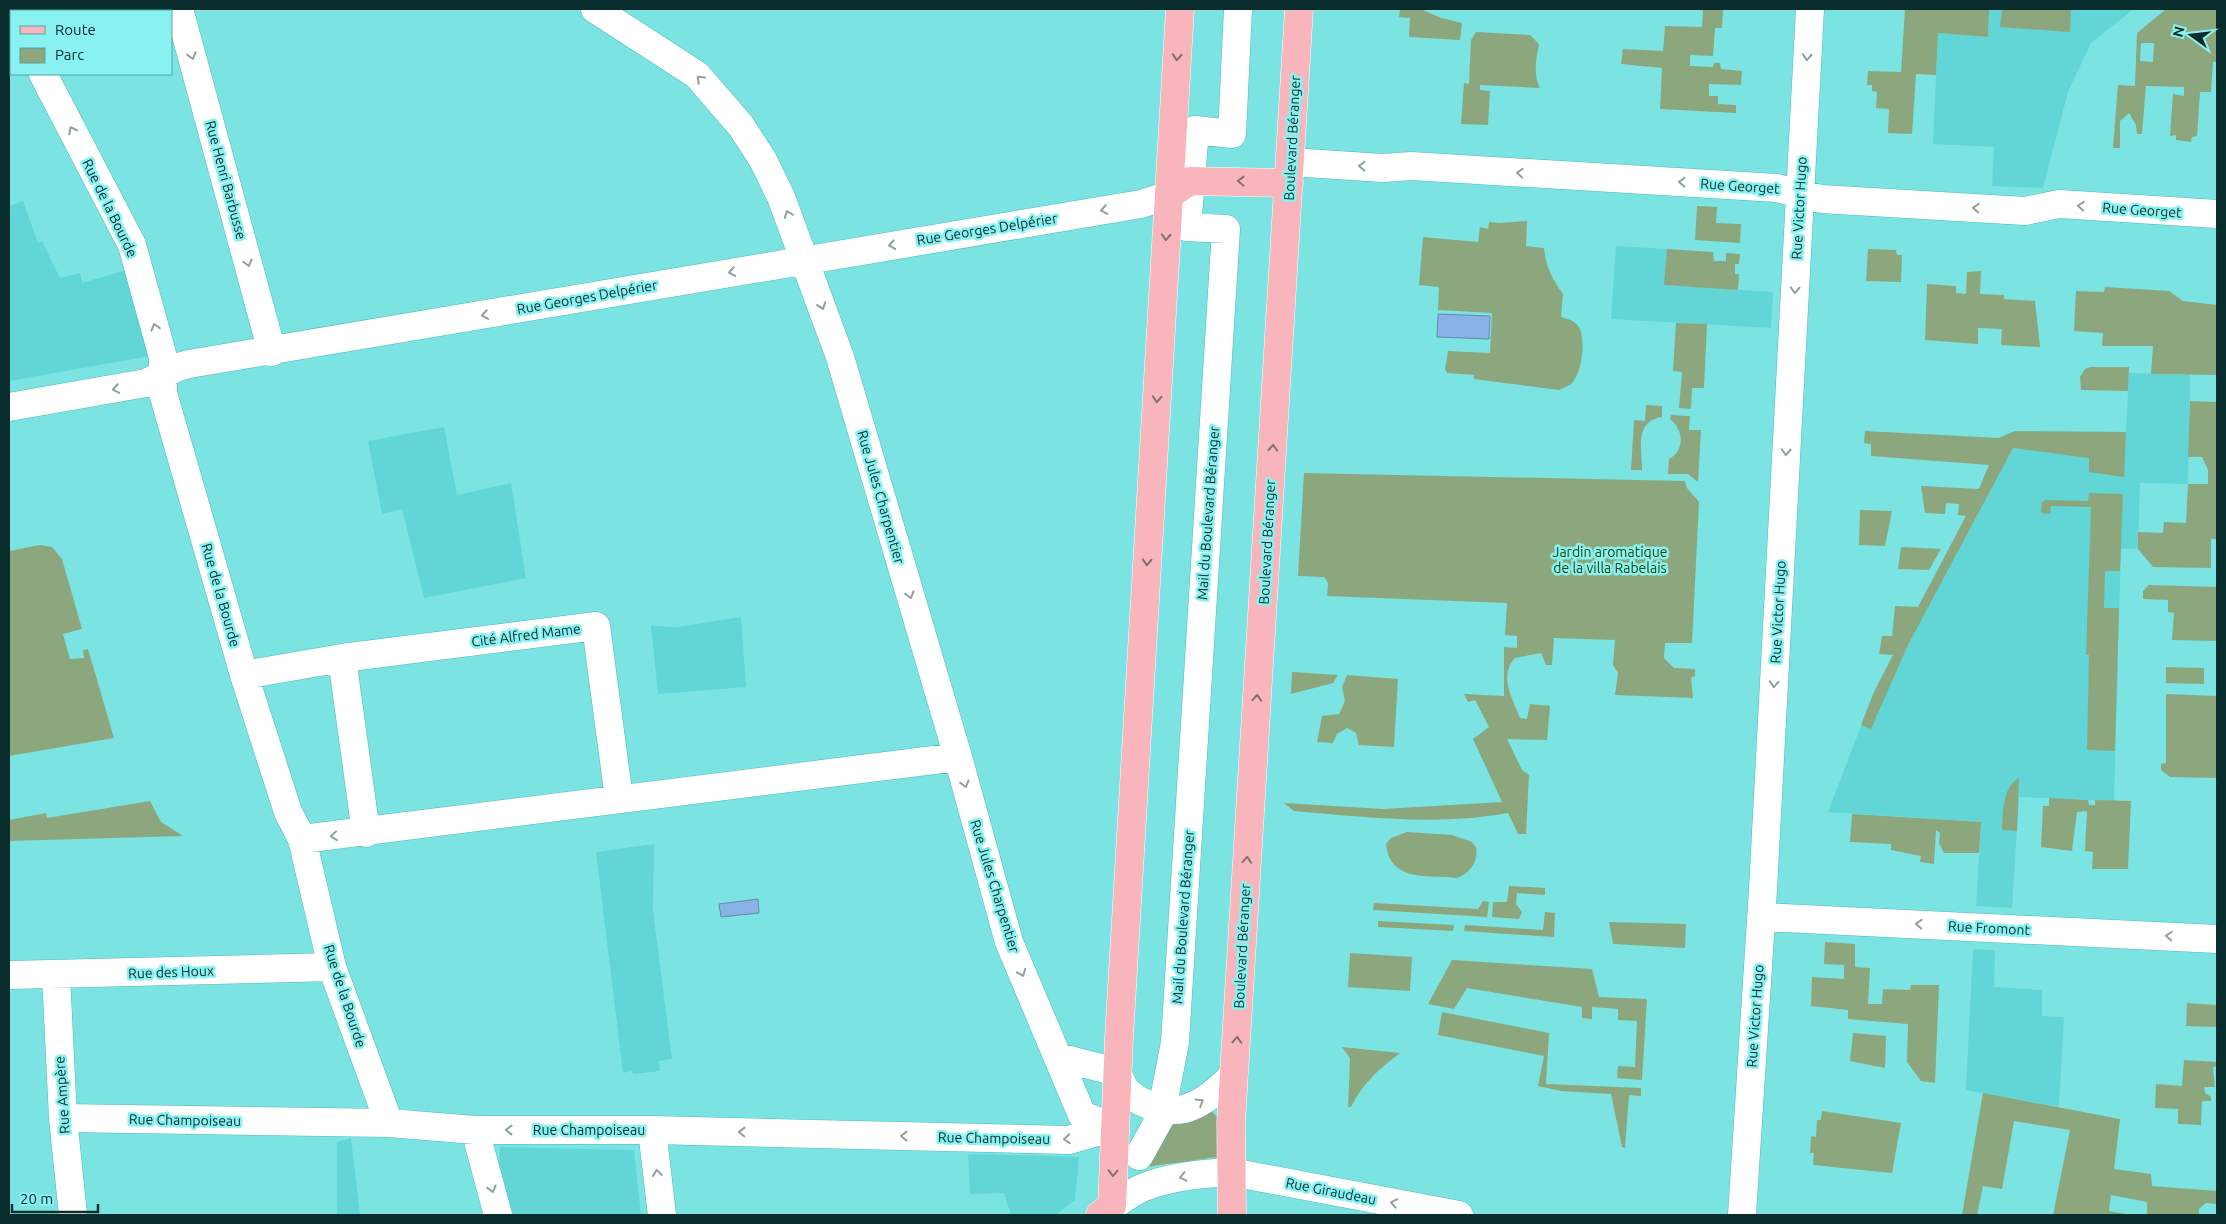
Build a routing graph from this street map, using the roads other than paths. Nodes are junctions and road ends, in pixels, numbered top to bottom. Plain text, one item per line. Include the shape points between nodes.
1 (179, 9) edge
2 (595, 9) edge
3 (1180, 9) edge
4 (1238, 9) edge
5 (1300, 9) edge
6 (1810, 9) edge
7 (44, 75) edge
8 (1290, 172) junction
9 (1180, 188) junction
10 (1800, 194) junction
11 (2217, 214) edge
12 (805, 260) junction
13 (272, 352) junction
14 (162, 375) junction
15 (9, 407) edge
16 (342, 658) junction
17 (244, 675) junction
18 (958, 757) junction
19 (619, 799) junction
20 (366, 833) junction
21 (302, 839) junction
22 (1762, 917) junction
23 (2217, 939) edge
24 (332, 967) junction
25 (9, 975) edge
26 (56, 975) junction
27 (1058, 1057) junction
28 (1117, 1072) junction
29 (1234, 1075) junction
30 (63, 1118) junction
31 (389, 1123) junction
32 (1114, 1127) junction
33 (474, 1130) junction
34 (652, 1130) junction
35 (1140, 1156) dead end
36 (1231, 1172) junction
37 (1108, 1212) edge
38 (73, 1215) edge
39 (498, 1215) edge
40 (662, 1215) edge
41 (1232, 1215) edge
42 (1459, 1215) edge
43 (1742, 1215) edge

1 -> 13 street, Rue Henri Barbusse
12 -> 2 street, Rue Jules Charpentier via 763,160 718,97 697,75
3 -> 9 main road
4 - 9 street, Mail du Boulevard Béranger via 1232,134 1195,130
5 - 8 main road, Boulevard Béranger
6 -> 10 street, Rue Victor Hugo
14 -> 7 street, Rue de la Bourde via 163,356 132,246
8 -> 9 main road
10 -> 8 street, Rue Georget via 1777,188 1411,166
29 -> 8 main road, Boulevard Béranger
9 -> 12 street, Rue Georges Delpérier via 1141,204
9 -> 28 main road
9 - 35 street, Mail du Boulevard Béranger via 1187,227 1226,229 1175,1042 1162,1106
11 -> 10 street, Rue Georget via 2059,204 2024,211 1821,199
10 -> 22 street, Rue Victor Hugo
12 -> 13 street, Rue Georges Delpérier
12 -> 18 street, Rue Jules Charpentier via 840,356
13 - 14 street, Rue Georges Delpérier via 190,364
14 -> 15 street, Rue Georges Delpérier via 146,384
14 - 17 street, Rue de la Bourde via 163,393
16 - 17 street, Cité Alfred Mame
16 - 19 street, Cité Alfred Mame via 596,626
16 - 20 street
17 - 21 street, Rue de la Bourde via 288,812
18 - 19 street
18 -> 27 street, Rue Jules Charpentier via 1009,942
19 - 20 street
20 -> 21 street
21 - 24 street, Rue de la Bourde
23 -> 22 street, Rue Fromont
22 - 43 street, Rue Victor Hugo
24 - 26 street, Rue des Houx
24 - 31 street, Rue de la Bourde
25 - 26 street, Rue des Houx
26 - 30 street, Rue Ampère
27 - 28 street
27 - 32 street, Rue Jules Charpentier via 1082,1115
28 -> 29 street via 1127,1091 1143,1103 1177,1110 1204,1100
28 - 32 main road
29 - 36 main road, Boulevard Béranger
30 - 31 street, Rue Champoiseau
30 - 38 street, Rue Ampère
31 - 33 street, Rue Champoiseau
32 -> 34 street, Rue Champoiseau via 1069,1140
32 -> 37 main road
34 -> 33 street, Rue Champoiseau
33 -> 39 street
40 -> 34 street
36 -> 37 street, Rue Giraudeau via 1194,1174 1152,1184
36 - 41 main road, Boulevard Béranger
42 -> 36 street, Rue Giraudeau

